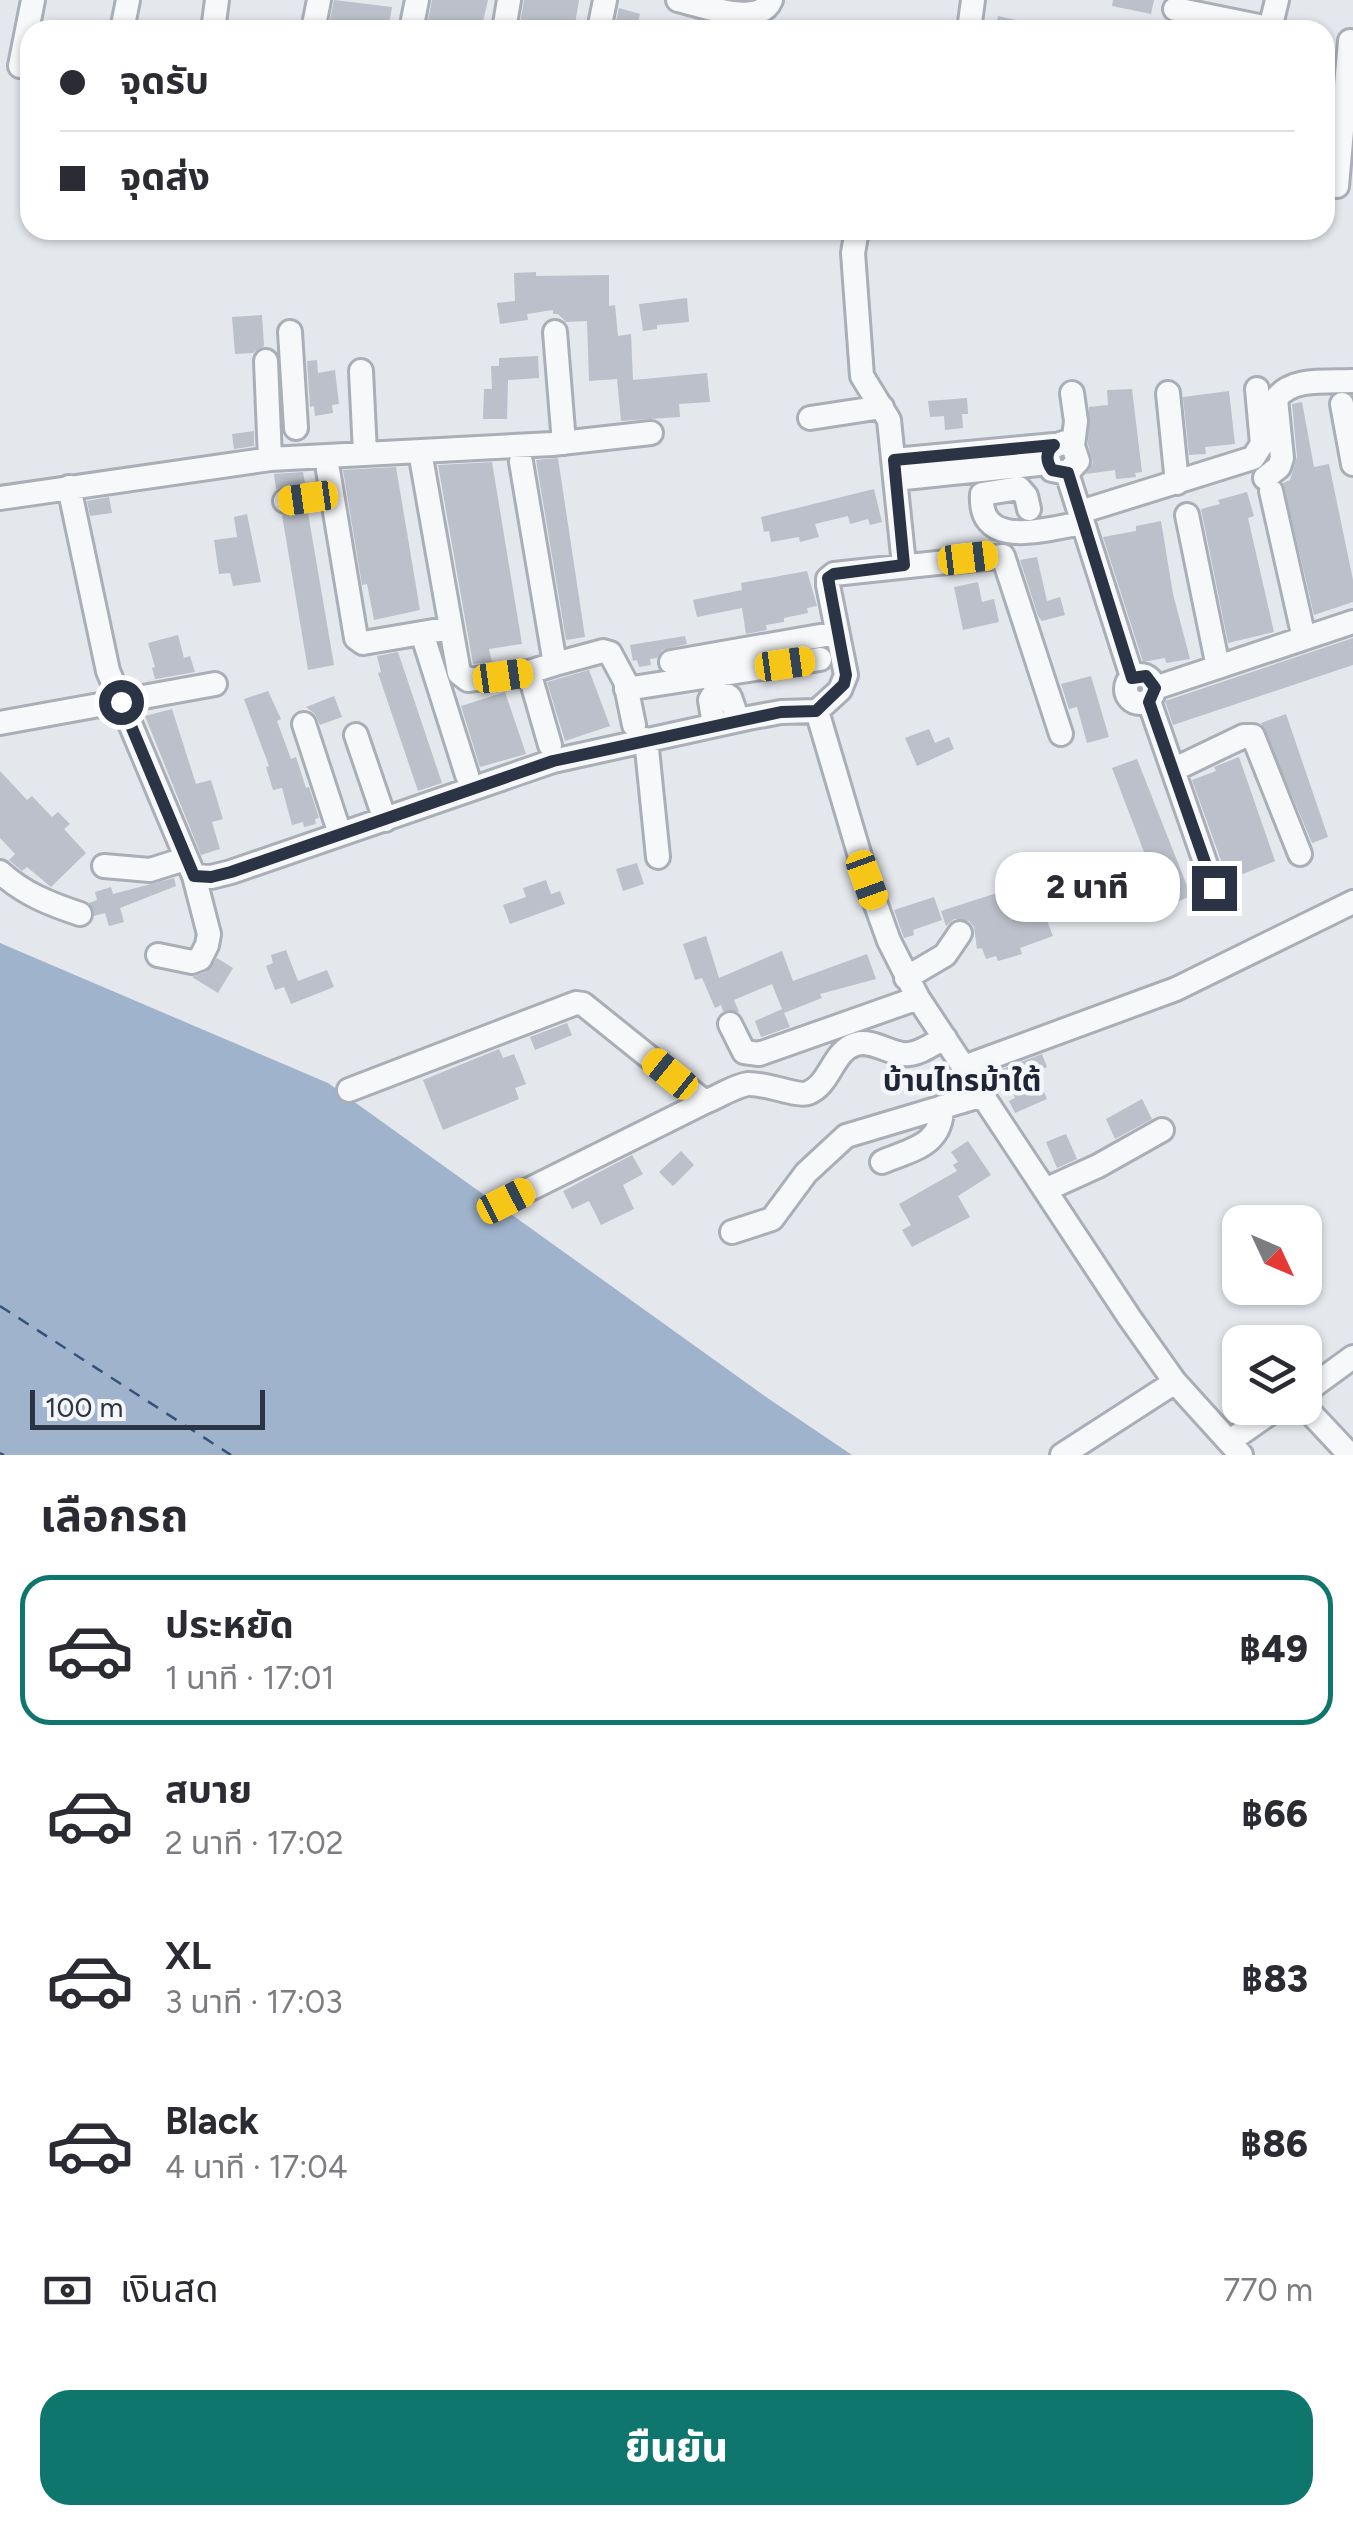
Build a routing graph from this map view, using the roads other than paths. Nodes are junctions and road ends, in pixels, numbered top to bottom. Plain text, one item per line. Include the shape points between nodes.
1 (678, 0) edge
2 (771, 0) edge
3 (1174, 11) edge
4 (1218, 20) edge
5 (1351, 41) edge
6 (1337, 186) dead end
7 (855, 240) edge
8 (290, 332) dead end
9 (555, 332) dead end
10 (266, 361) dead end
11 (360, 372) dead end
12 (1353, 381) edge
13 (1257, 388) dead end
14 (1168, 393) dead end
15 (1072, 394) dead end
16 (1342, 404) dead end
17 (882, 406) junction
18 (810, 418) dead end
19 (651, 433) dead end
20 (564, 443) junction
21 (297, 444) junction
22 (365, 452) junction
23 (1060, 457) junction
24 (270, 458) junction
25 (521, 462) dead end
26 (422, 463) dead end
27 (1353, 464) edge
28 (895, 470) junction
29 (1176, 483) junction
30 (70, 486) junction
31 (0, 498) edge
32 (284, 501) dead end
33 (1029, 510) dead end
34 (1187, 515) dead end
35 (1082, 517) junction
36 (904, 565) junction
37 (1353, 622) edge
38 (451, 628) junction
39 (422, 633) junction
40 (838, 633) junction
41 (1304, 638) junction
42 (820, 659) dead end
43 (671, 662) dead end
44 (555, 664) junction
45 (1218, 666) junction
46 (529, 672) junction
47 (715, 682) junction
48 (215, 684) dead end
49 (626, 689) junction
50 (1152, 695) junction
51 (121, 702) junction
52 (816, 711) junction
53 (738, 720) junction
54 (0, 723) edge
55 (304, 724) dead end
56 (714, 725) junction
57 (640, 732) junction
58 (1061, 734) dead end
59 (356, 735) dead end
60 (550, 745) dead end
61 (1173, 770) junction
62 (467, 775) dead end
63 (385, 820) junction
64 (340, 834) junction
65 (1300, 854) dead end
66 (658, 857) dead end
67 (104, 866) dead end
68 (190, 867) junction
69 (0, 872) edge
70 (1214, 888) dead end
71 (1353, 902) edge
72 (80, 914) dead end
73 (960, 933) dead end
74 (158, 954) dead end
75 (912, 988) junction
76 (730, 1024) dead end
77 (945, 1038) junction
78 (964, 1067) junction
79 (348, 1090) dead end
80 (983, 1096) junction
81 (704, 1102) junction
82 (942, 1107) junction
83 (1162, 1130) dead end
84 (882, 1162) dead end
85 (1045, 1190) junction
86 (506, 1201) dead end
87 (732, 1232) dead end
88 (1353, 1357) edge
89 (1322, 1380) edge
90 (1175, 1382) junction
91 (1260, 1425) edge
92 (1322, 1425) edge
93 (1236, 1448) edge
94 (1062, 1455) edge
95 (1350, 1455) edge

1 - 2 street via 744,15 759,14
3 - 4 street
5 - 6 street
7 - 17 street via 862,376
8 - 21 street
9 - 20 street
10 - 24 street
11 - 22 street
12 - 41 street via 1306,383 1276,399 1282,458 1268,484
13 - 29 street via 1260,452
14 - 29 street
15 - 23 street via 1076,421
16 - 27 street
17 - 18 street
17 - 28 street
19 - 20 street
20 - 22 street
21 - 22 street
21 - 24 street
23 - 28 street
23 - 35 street
24 - 30 street
25 - 44 street
26 - 38 street
28 - 36 street
29 - 35 street
30 - 31 street
30 - 51 street via 108,671
32 - 39 street via 330,482 356,638 363,644
33 - 35 street via 1019,488 982,494 988,520 1008,533
34 - 45 street
35 - 50 street via 1132,678 1146,676
36 - 40 street via 828,578
36 - 58 street via 1003,556
37 - 41 street
38 - 39 street
38 - 46 street via 459,673 468,680
39 - 62 street
40 - 43 street
40 - 52 street via 844,684
41 - 45 street
42 - 47 street
44 - 46 street
44 - 49 street via 610,653
45 - 50 street
46 - 60 street
47 - 49 street
47 - 53 street via 730,697
47 - 56 street
48 - 51 street
49 - 57 street
50 - 61 street
51 - 54 street
51 - 68 street
52 - 53 street
52 - 75 street via 867,880
53 - 56 street
55 - 64 street
56 - 57 street
57 - 63 street
57 - 66 street
59 - 63 street
61 - 65 street via 1254,736
61 - 70 street
63 - 64 street
64 - 68 street via 211,877
67 - 68 street
68 - 74 street via 207,945 192,962
69 - 72 street via 44,902
71 - 78 street via 1158,997
73 - 75 street
75 - 76 street via 760,1054 744,1052
75 - 77 street
77 - 78 street
77 - 81 street via 905,1054 856,1044 805,1095 744,1084
78 - 80 street
79 - 81 street via 576,1003
80 - 82 street
80 - 85 street
81 - 86 street
82 - 84 street via 931,1140
82 - 87 street via 846,1136 806,1173 772,1219
83 - 85 street
85 - 90 street
88 - 89 street
90 - 93 street
90 - 94 street
91 - 93 street
92 - 95 street

